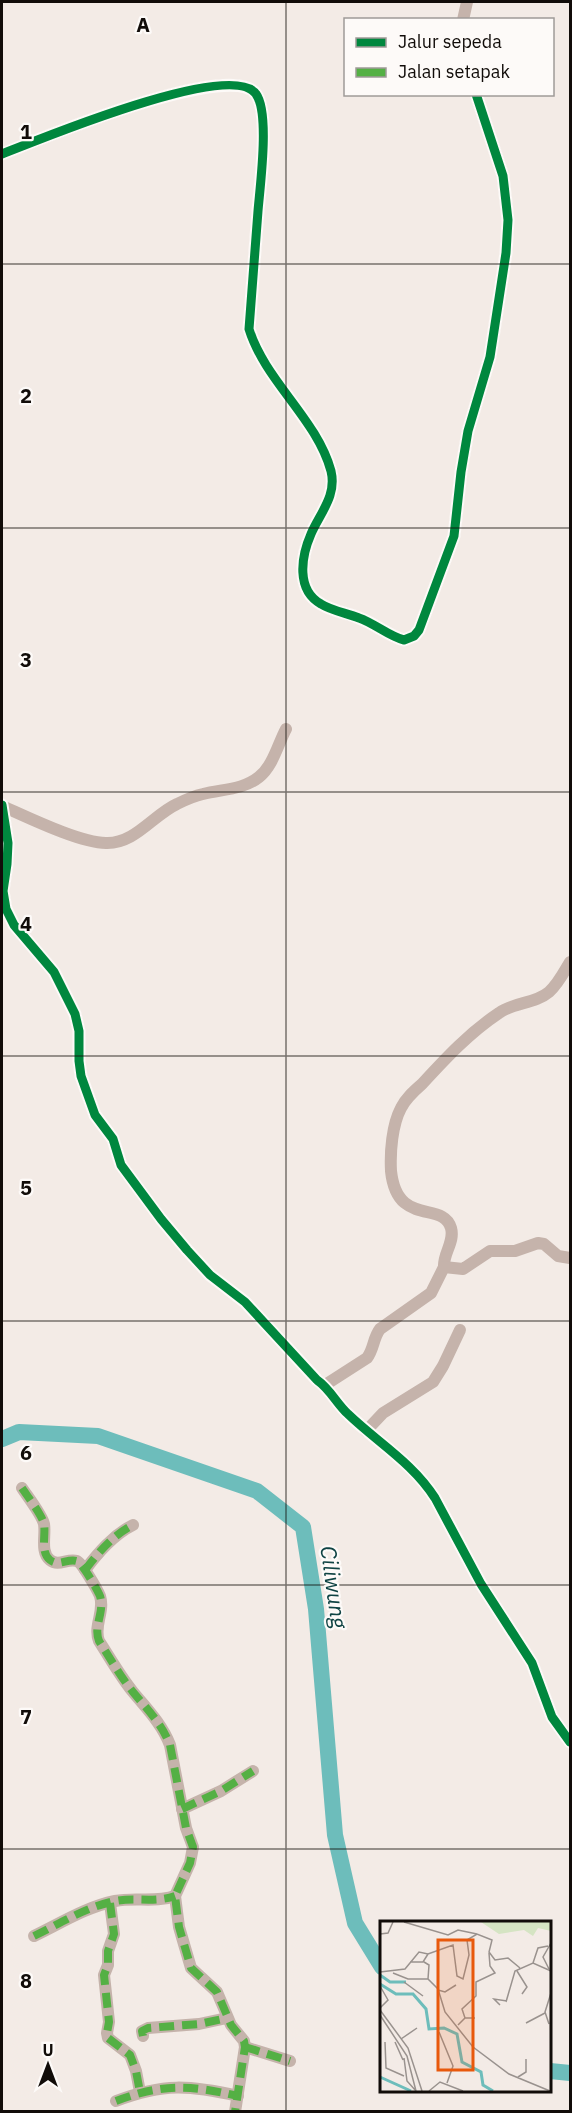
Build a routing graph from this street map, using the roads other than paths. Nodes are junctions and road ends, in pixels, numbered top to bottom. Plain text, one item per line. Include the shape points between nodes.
1 (467, 2) edge
2 (463, 18) edge
3 (477, 96) edge
4 (2, 154) edge
5 (286, 729) dead end
6 (2, 806) edge
7 (570, 962) edge
8 (570, 1258) edge
9 (444, 1268) junction
10 (460, 1330) dead end
11 (325, 1385) junction
12 (366, 1431) junction
13 (22, 1488) dead end
14 (133, 1525) dead end
15 (85, 1570) junction
16 (570, 1742) edge
17 (253, 1771) dead end
18 (182, 1809) junction
19 (175, 1896) junction
20 (110, 1903) junction
21 (34, 1936) dead end
22 (227, 2018) junction
23 (143, 2036) dead end
24 (245, 2047) junction
25 (290, 2061) dead end
26 (140, 2092) junction
27 (238, 2096) junction
28 (116, 2101) dead end
29 (234, 2112) edge

1 - 2 street
3 - 4 street via 503,176 508,220 506,260 489,357 468,431 451,545 419,630 404,640 367,621 324,606 312,598 304,582 304,555 325,511 333,483 323,451 259,353 249,329 264,142 260,100 254,90 238,84 163,97
5 - 6 street via 267,769 255,780 175,805 116,843 79,837
6 - 11 street via 8,843 3,891 6,909 14,925 54,972 75,1014 81,1076 95,1115 112,1139 121,1165 210,1275 244,1302
7 - 9 street via 548,993 504,1010 458,1045 405,1101 399,1113 394,1127 394,1185 408,1206 441,1216 450,1226 452,1236
8 - 9 street via 558,1256 538,1243 514,1251 489,1251 463,1269
9 - 11 street via 431,1293 380,1329 367,1358
10 - 12 street via 434,1382 390,1409
11 - 12 street via 336,1402
12 - 16 street via 407,1465 432,1493 481,1584 532,1663 552,1717
13 - 15 street via 44,1524 48,1559 58,1563 76,1561
14 - 15 street via 109,1542
15 - 18 street via 102,1604 97,1638 165,1733 174,1758
17 - 18 street
18 - 19 street via 193,1852
19 - 20 street
19 - 22 street via 178,1927 189,1965 217,1992
20 - 21 street via 89,1908
20 - 26 street via 114,1934 104,1975 107,2033 130,2055
22 - 23 street via 148,2028 142,2031
22 - 24 street
24 - 25 street
24 - 27 street
26 - 27 street via 180,2087
26 - 28 street
27 - 29 street

